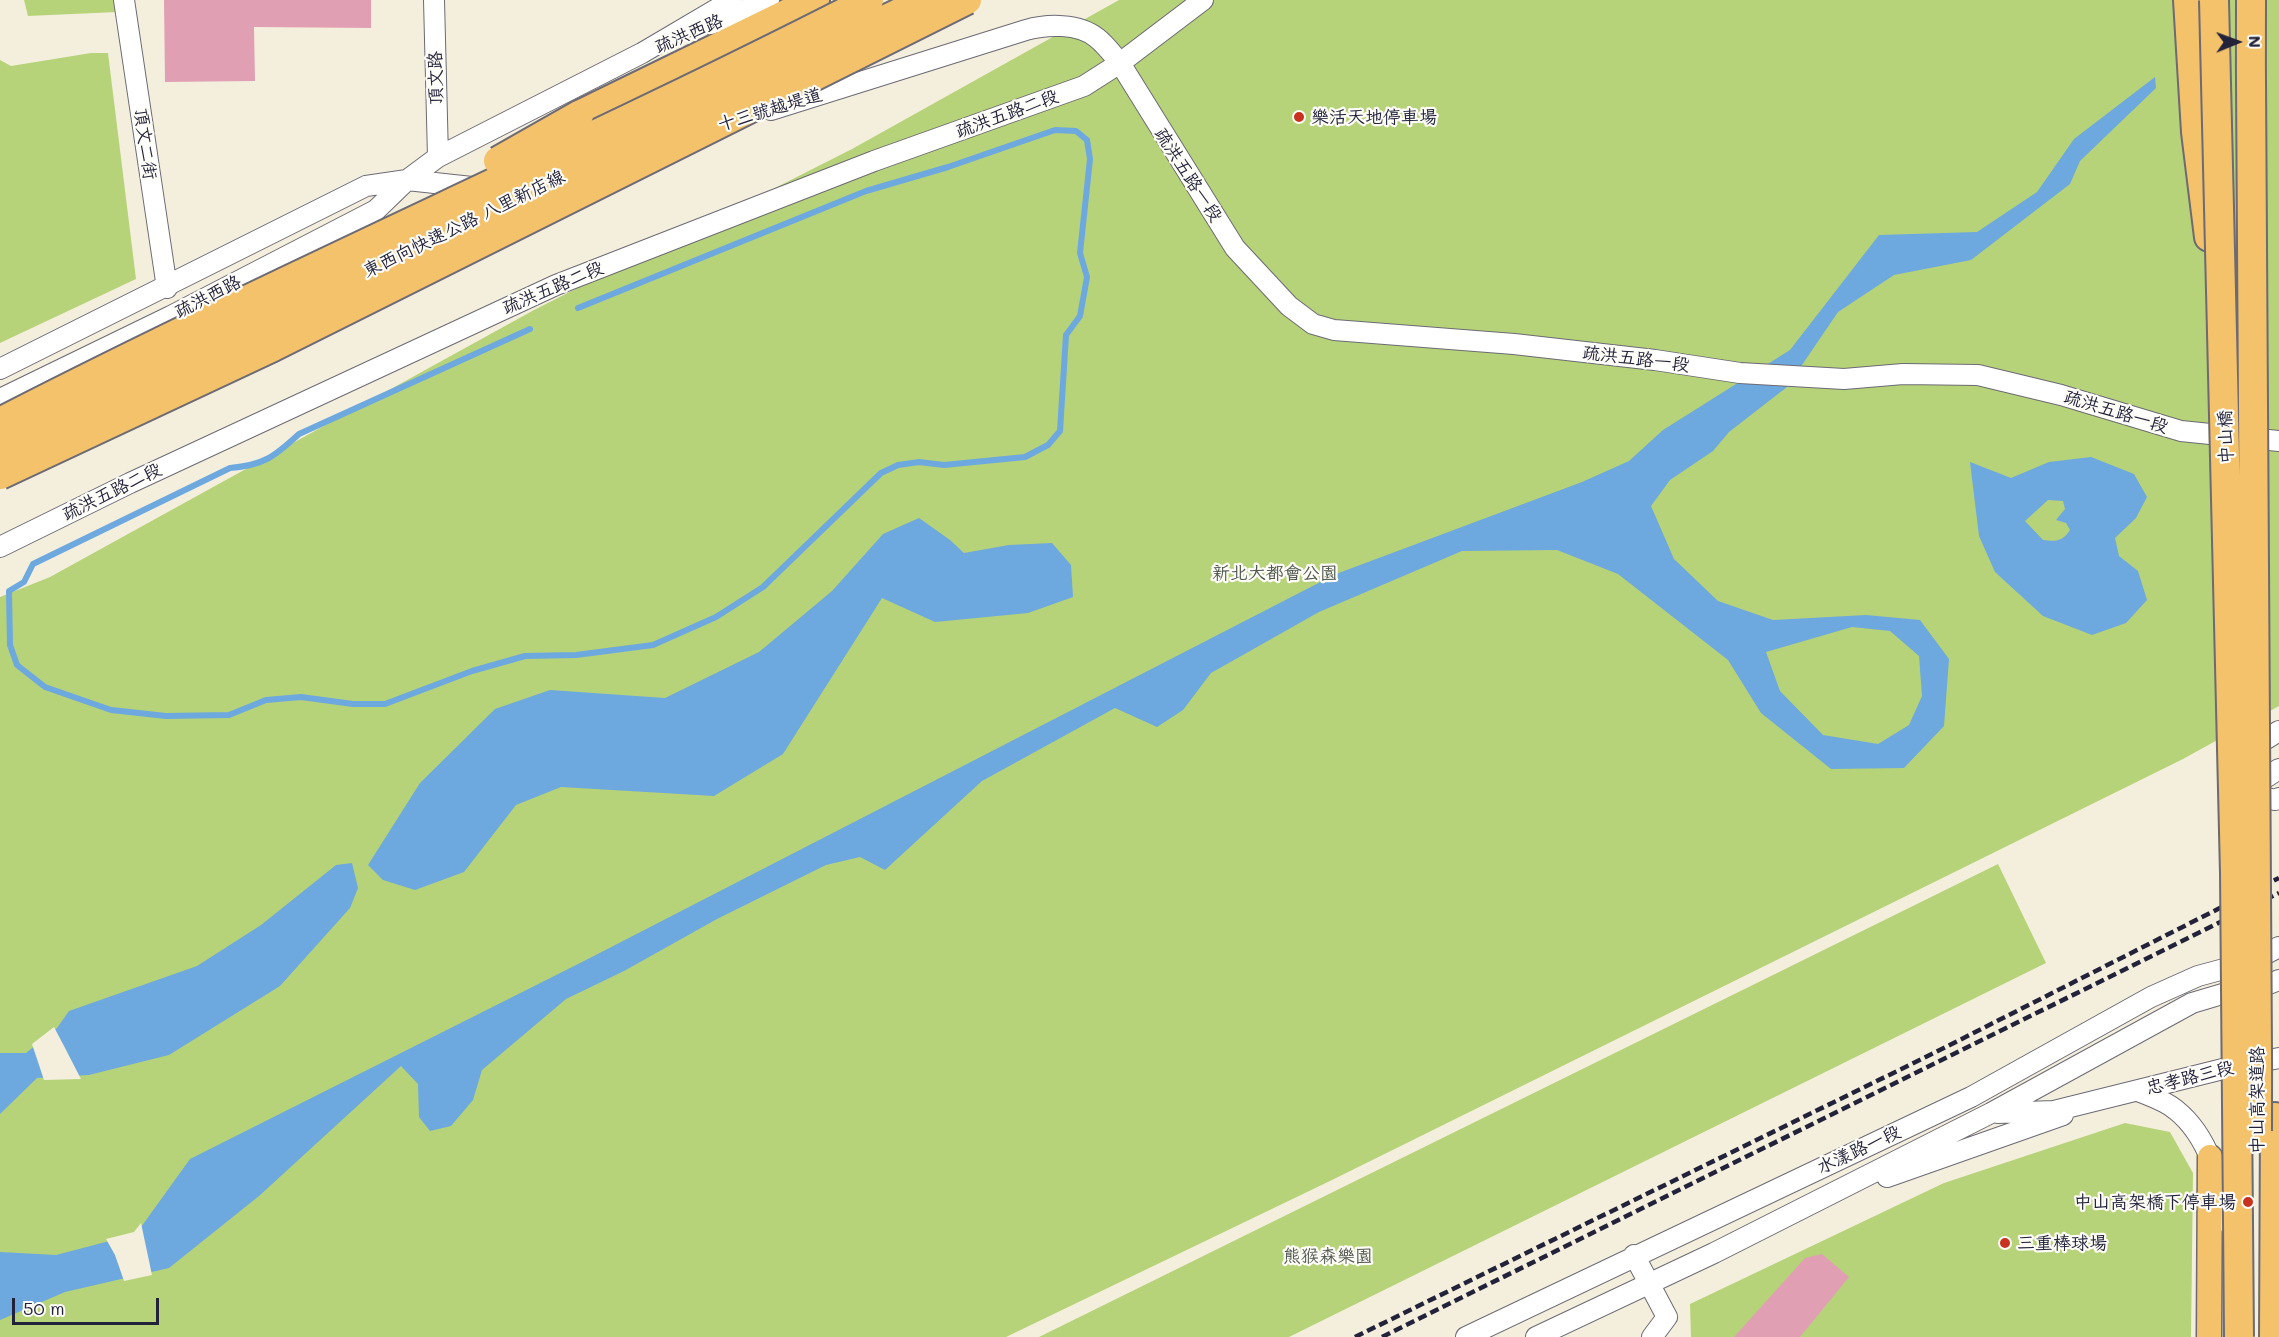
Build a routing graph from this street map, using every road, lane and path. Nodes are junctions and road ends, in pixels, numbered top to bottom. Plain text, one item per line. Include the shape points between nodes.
1 (124, 0) edge
2 (434, 0) edge
3 (732, 0) edge
4 (769, 0) edge
5 (815, 0) edge
6 (869, 0) edge
7 (926, 0) edge
8 (967, 0) edge
9 (1203, 0) edge
10 (2188, 0) edge
11 (2214, 0) edge
12 (2251, 0) edge
13 (642, 53) junction
14 (1120, 63) junction
15 (438, 157) junction
16 (407, 180) junction
17 (306, 271) junction
18 (167, 288) junction
19 (2224, 367) junction
20 (0, 369) edge
21 (0, 399) edge
22 (0, 422) edge
23 (2279, 441) edge
24 (0, 446) edge
25 (0, 475) edge
26 (0, 547) edge
27 (2279, 731) edge
28 (2279, 769) edge
29 (2243, 792) junction
30 (2279, 798) edge
31 (2246, 868) junction
32 (2279, 932) edge
33 (2279, 947) edge
34 (2250, 962) junction
35 (2270, 983) edge
36 (2229, 992) junction
37 (2272, 1060) edge
38 (2231, 1067) junction
39 (2138, 1091) junction
40 (1971, 1097) junction
41 (2102, 1100) junction
42 (1991, 1113) junction
43 (2210, 1156) junction
44 (1821, 1199) junction
45 (2229, 1224) junction
46 (1634, 1255) junction
47 (1648, 1283) junction
48 (1466, 1337) edge
49 (1536, 1337) edge
50 (1652, 1337) edge
51 (2209, 1337) edge
52 (2221, 1337) edge
53 (2229, 1337) edge
54 (2239, 1337) edge
55 (2256, 1337) edge
56 (2262, 1337) edge
57 (2274, 1337) edge

1 - 18 street, 頂文二街
2 - 15 street, 頂文路
3 - 13 street, 疏洪西路
4 - 13 street, 疏洪西路
5 - 17 highway, bridge via 579,115
6 - 17 highway, 東西向快速公路 八里新店線, bridge
7 - 24 highway, 東西向快速公路 八里新店線, bridge
8 - 25 highway, bridge via 273,347
9 - 14 street, 疏洪五路二段
10 - 19 highway, bridge via 2196,132
11 - 19 highway, 中山橋, bridge
12 - 31 highway, 中山橋, bridge
13 - 15 street, 疏洪西路
14 - 16 street, 十三號越堤道 via 1096,37 1075,28 1043,25 510,192
14 - 23 street, 疏洪五路一段 via 1235,248 1289,306 1313,324 1334,330 1514,344 1740,373 1807,377 1978,375 2181,431
14 - 26 street, 疏洪五路二段 via 1084,86 874,161 556,285
15 - 16 street, 疏洪西路
16 - 18 street, 疏洪西路 via 366,186
16 - 21 street, 疏洪西路 via 376,210
17 - 22 highway, 東西向快速公路 八里新店線, bridge
18 - 20 street, 疏洪西路
19 - 31 highway, 中山橋, bridge
27 - 29 street via 2238,757
28 - 29 street
29 - 30 street
31 - 52 highway, bridge via 2223,1118
31 - 54 highway, 中山高架道路, bridge
31 - 55 highway, 中山高架道路, bridge
31 - 57 highway, bridge via 2275,1118
32 - 34 street
33 - 34 street, 水漾路一段
34 - 35 main road
34 - 36 main road
34 - 40 street, 水漾路一段 via 2198,976 2151,997
35 - 36 street, 水漾路一段
35 - 37 main road
36 - 38 main road
36 - 42 street, 水漾路一段 via 2192,1003
37 - 38 street, 忠孝路三段
37 - 56 main road
38 - 39 street, 忠孝路三段
38 - 45 main road
39 - 41 street, 忠孝路三段
39 - 43 street via 2176,1109
40 - 42 street
40 - 46 street, 水漾路一段
41 - 42 street via 2054,1111
41 - 44 street
42 - 44 street, 水漾路一段
43 - 45 street
43 - 51 main road
44 - 47 street, 水漾路一段
45 - 53 main road
46 - 47 street
46 - 48 street, 水漾路一段
47 - 49 street, 水漾路一段
47 - 50 street via 1667,1317

